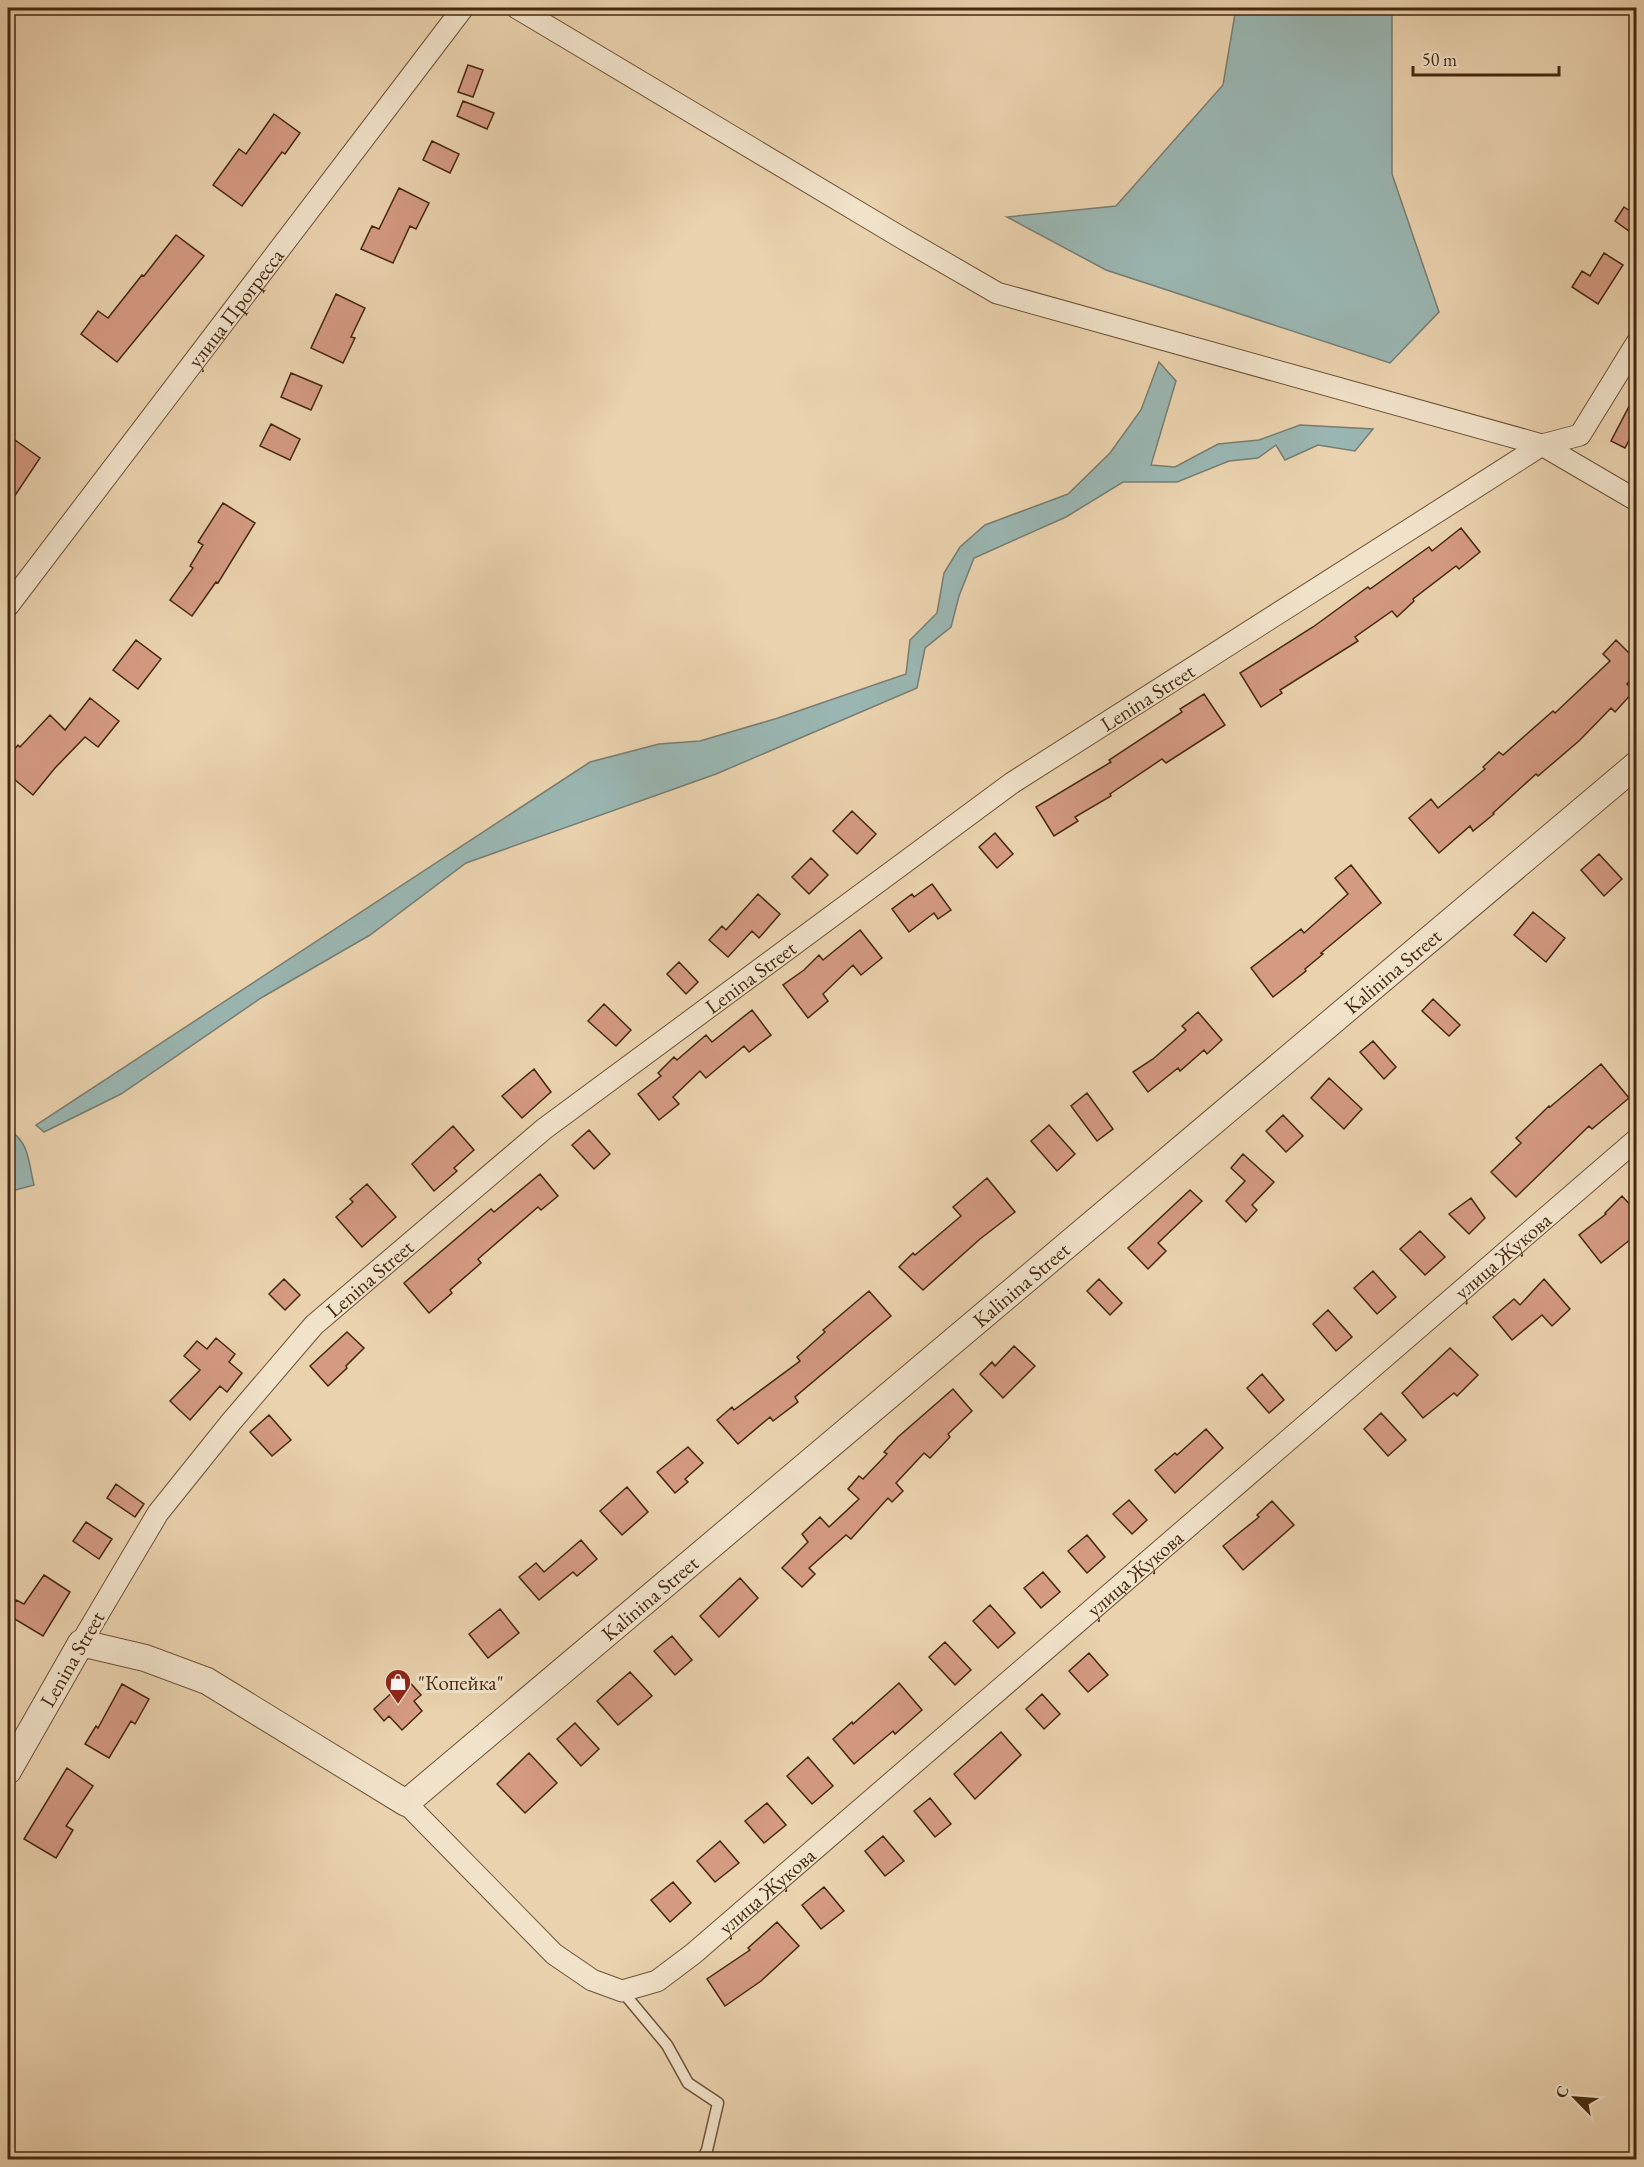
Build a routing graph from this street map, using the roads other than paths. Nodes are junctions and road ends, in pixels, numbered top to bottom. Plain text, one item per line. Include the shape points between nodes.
1 (463, 8) edge
2 (517, 8) edge
3 (1636, 344) edge
4 (1542, 445) junction
5 (1636, 500) edge
6 (8, 606) edge
7 (1636, 765) edge
8 (1636, 1140) edge
9 (81, 1643) junction
10 (8, 1771) edge
11 (406, 1803) junction
12 (622, 1991) junction
13 (702, 2160) edge

1 - 6 street, улица Прогресса
2 - 4 street via 997,293
3 - 4 street, Lenina Street via 1580,435
4 - 5 street
4 - 9 street, Lenina Street via 1012,783 544,1129 314,1325 158,1513
7 - 11 street, Kalinina Street
8 - 12 street, улица Жукова via 693,1954 657,1980
9 - 10 street, Lenina Street
9 - 11 street via 145,1658 207,1681
11 - 12 street via 554,1954 592,1980
12 - 13 lane via 667,2045 688,2083 718,2103

